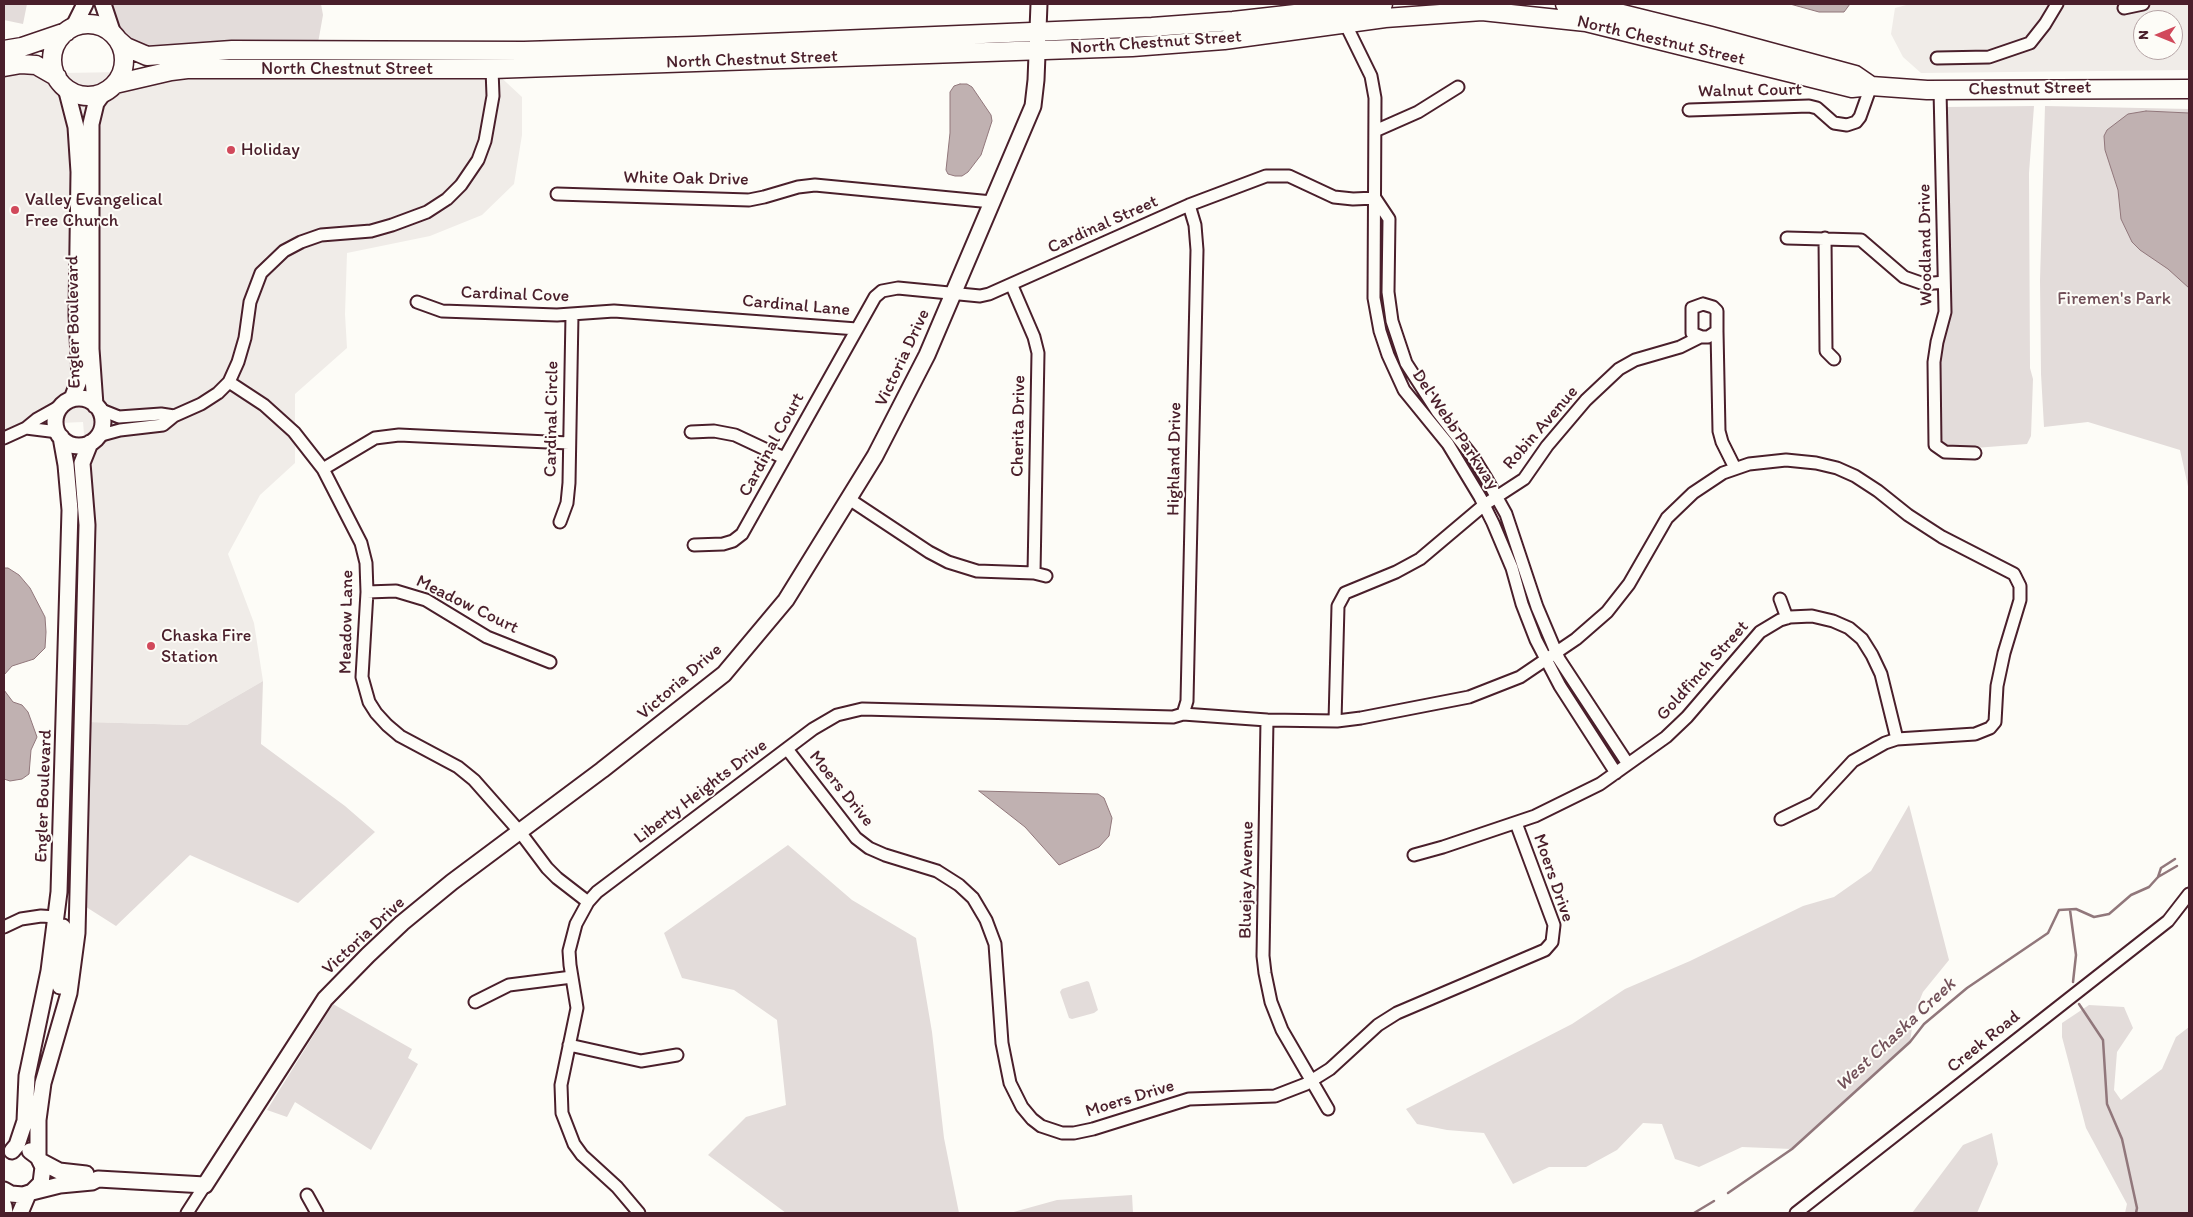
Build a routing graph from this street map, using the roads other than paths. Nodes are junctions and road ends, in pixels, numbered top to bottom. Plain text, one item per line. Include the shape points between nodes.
1 (85, 4) edge
2 (103, 4) edge
3 (1039, 4) edge
4 (1383, 4) edge
5 (1565, 4) edge
6 (2057, 4) edge
7 (2143, 4) edge
8 (2124, 8) dead end
9 (1345, 23) junction
10 (70, 30) junction
11 (115, 36) junction
12 (1038, 41) junction
13 (4, 50) edge
14 (1937, 58) dead end
15 (4, 67) edge
16 (492, 69) junction
17 (61, 82) junction
18 (1871, 86) junction
19 (1458, 87) dead end
20 (109, 88) junction
21 (2189, 88) edge
22 (1940, 90) junction
23 (1689, 110) dead end
24 (1375, 131) junction
25 (557, 194) dead end
26 (1375, 198) junction
27 (992, 202) junction
28 (1189, 205) junction
29 (1788, 238) dead end
30 (1825, 238) junction
31 (1944, 282) junction
32 (1012, 286) junction
33 (953, 293) junction
34 (417, 302) dead end
35 (614, 311) joint
36 (572, 315) junction
37 (857, 329) junction
38 (1717, 331) junction
39 (1700, 336) junction
40 (1834, 359) dead end
41 (229, 382) junction
42 (67, 402) junction
43 (97, 407) junction
44 (174, 416) junction
45 (26, 428) junction
46 (691, 432) dead end
47 (59, 435) junction
48 (4, 438) edge
49 (94, 440) junction
50 (569, 443) junction
51 (1975, 452) dead end
52 (784, 458) junction
53 (1735, 468) junction
54 (323, 469) junction
55 (1497, 498) junction
56 (849, 499) junction
57 (1484, 505) junction
58 (560, 522) dead end
59 (694, 544) dead end
60 (1034, 572) junction
61 (1046, 576) dead end
62 (367, 592) junction
63 (1780, 599) dead end
64 (1788, 618) junction
65 (1556, 652) junction
66 (1546, 661) junction
67 (550, 662) dead end
68 (1183, 714) junction
69 (1267, 720) junction
70 (1335, 721) junction
71 (1897, 739) junction
72 (787, 749) junction
73 (1628, 764) junction
74 (1616, 773) junction
75 (1781, 819) dead end
76 (1516, 823) junction
77 (520, 832) junction
78 (1414, 855) dead end
79 (2189, 894) edge
80 (588, 902) junction
81 (56, 917) junction
82 (4, 927) edge
83 (572, 977) junction
84 (475, 1002) dead end
85 (62, 1020) junction
86 (569, 1045) junction
87 (677, 1055) dead end
88 (1312, 1080) junction
89 (1328, 1110) dead end
90 (8, 1153) edge
91 (40, 1159) junction
92 (98, 1179) junction
93 (206, 1184) junction
94 (4, 1190) edge
95 (30, 1193) junction
96 (307, 1195) dead end
97 (4, 1206) edge
98 (5, 1213) edge
99 (20, 1213) edge
100 (187, 1213) edge
101 (317, 1213) edge
102 (639, 1213) edge
103 (1796, 1213) edge

1 - 10 main road
2 - 11 main road
3 - 12 main road, Victoria Drive
4 - 12 main road, North Chestnut Street
5 - 18 main road, North Chestnut Street via 1594,7 1711,36 1855,75
6 - 14 street via 2030,43 1989,57
7 - 8 street
9 - 12 main road, North Chestnut Street via 1224,40 1132,47
9 - 18 main road, North Chestnut Street via 1433,13 1482,11 1534,15 1604,26 1828,83 1852,88
9 - 24 street, Del Webb Parkway via 1372,76 1376,98
10 - 11 main road via 94,25
10 - 13 main road
10 - 17 main road via 54,49 53,63
11 - 12 main road, North Chestnut Street via 126,47 146,56 232,50 524,51
11 - 20 main road via 124,59 122,72
12 - 16 main road, North Chestnut Street
12 - 27 main road, Victoria Drive via 1032,106
15 - 17 main road via 36,65
16 - 20 main road, North Chestnut Street via 187,69
16 - 41 street via 493,96 485,141 478,160 461,184 447,199 427,212 401,222 371,231 321,236 284,251 261,273 250,302 238,362
17 - 20 main road via 84,96
17 - 42 main road, Engler Boulevard via 76,127 79,172 77,316 80,378
18 - 22 main road, Chestnut Street
18 - 23 street, Walnut Court via 1860,118 1846,125 1834,123 1818,108 1809,106
19 - 24 street via 1418,112
20 - 43 main road, Engler Boulevard via 96,103 91,124 91,339
21 - 22 main road, Chestnut Street
22 - 31 street, Woodland Drive
24 - 26 street, Del Webb Parkway
25 - 27 street, White Oak Drive via 749,200 815,185
26 - 28 street, Cardinal Street via 1334,197 1289,176 1266,176
26 - 55 street, Del Webb Parkway via 1389,219 1388,292 1392,321 1406,363 1437,411 1473,457
26 - 57 street, Del Webb Parkway via 1374,298 1388,355 1404,390 1448,444
27 - 33 main road, Victoria Drive
28 - 32 street, Cardinal Street
28 - 68 street, Highland Drive via 1197,250 1187,701
29 - 30 street
30 - 31 street via 1861,240 1904,277 1924,284
30 - 40 street via 1826,351
31 - 51 street, Woodland Drive via 1945,312 1934,362 1935,445 1945,452
32 - 33 street, Cardinal Street via 980,296
32 - 60 street, Cherita Drive via 1038,353
33 - 37 street, Cardinal Lane via 886,289 875,298
33 - 56 main road, Victoria Drive via 903,403
34 - 36 street, Cardinal Cove via 442,311
35 - 36 street, Cardinal Cove
35 - 37 street, Cardinal Lane
36 - 50 street, Cardinal Circle
37 - 52 street, Cardinal Court
38 - 39 street via 1708,337
38 - 39 street via 1717,310 1708,304 1698,305 1692,308 1692,333
38 - 53 street via 1719,431
39 - 55 street, Robin Avenue via 1680,347 1619,368 1547,446 1524,478
41 - 44 street via 201,404
41 - 54 street, Meadow Lane via 264,404 294,432
42 - 43 main road via 84,399
42 - 45 street
42 - 47 main road via 56,416
43 - 44 street via 120,417
43 - 49 main road via 103,421
44 - 49 street via 163,425 120,430
45 - 47 street
45 - 48 street
46 - 52 street via 714,431 735,435
47 - 49 main road via 75,445
47 - 81 main road, Engler Boulevard via 66,465 70,510 61,850
49 - 85 main road, Engler Boulevard via 82,463 87,525 77,934
50 - 54 street via 400,435 375,438
50 - 58 street, Cardinal Circle via 568,494
52 - 59 street, Cardinal Court via 738,538 723,544
53 - 65 street via 1693,493 1667,518 1630,584 1618,599 1591,628
53 - 71 street via 1786,460 1846,471 1942,537 2018,579 2020,600 2000,670 1993,725 1987,731 1975,734
54 - 62 street, Meadow Lane via 361,543 366,563
55 - 57 street, Robin Avenue
55 - 65 street, Del Webb Parkway via 1506,514
56 - 60 street via 948,562 977,571
56 - 77 main road, Victoria Drive via 786,600 724,674
57 - 66 street, Del Webb Parkway via 1512,568 1528,622
57 - 70 street, Robin Avenue via 1420,559 1341,597 1338,606
60 - 61 street
62 - 67 street, Meadow Court via 396,591 426,600 487,637
62 - 77 street, Meadow Lane via 362,677 369,702 376,713 400,736 469,776
63 - 64 street
64 - 71 street, Goldfinch Street via 1812,616 1833,621 1862,639 1881,674
64 - 73 street, Goldfinch Street via 1756,635 1688,717
65 - 66 street
65 - 73 street, Del Webb Parkway
66 - 70 street via 1520,677 1469,697
66 - 74 street, Del Webb Parkway
68 - 69 street
68 - 72 street, Liberty Heights Drive via 1173,717 862,709 837,715
69 - 70 street
69 - 88 street, Bluejay Avenue via 1265,973 1271,1002 1282,1030
71 - 75 street via 1869,750 1853,761 1814,803
72 - 80 street, Liberty Heights Drive
72 - 88 street, Moers Drive via 856,838 885,855 937,871 959,885 978,905 995,944 1006,1069 1014,1094 1036,1123 1056,1132 1074,1133 1093,1130 1188,1099 1275,1096
73 - 74 street, Goldfinch Street
74 - 76 street, Goldfinch Street via 1600,784
76 - 78 street, Goldfinch Street
76 - 88 street, Moers Drive via 1554,925 1554,938 1550,945 1536,956 1397,1013 1378,1025 1330,1069
77 - 80 street, Meadow Lane via 557,878
77 - 93 main road, Victoria Drive via 402,923 325,999
79 - 103 street, Creek Road via 2168,921
80 - 83 street, Liberty Heights Drive via 569,951
81 - 82 street via 21,919
81 - 85 main road via 63,923
81 - 90 main road, Engler Boulevard via 49,971 27,1076 25,1121 17,1145
83 - 84 street via 509,985
83 - 86 street, Liberty Heights Drive via 577,1008
85 - 91 main road, Engler Boulevard via 43,1083 38,1120
86 - 87 street via 641,1061
86 - 102 street, Liberty Heights Drive via 560,1098 567,1129 582,1155 617,1187
88 - 89 street, Bluejay Avenue
90 - 91 main road via 29,1150
91 - 92 main road via 59,1171 93,1174
91 - 95 main road, Engler Boulevard via 43,1179
92 - 93 main road
92 - 95 main road
93 - 100 street, Victoria Drive
94 - 95 main road via 17,1195
95 - 99 main road
96 - 101 street
97 - 98 main road

